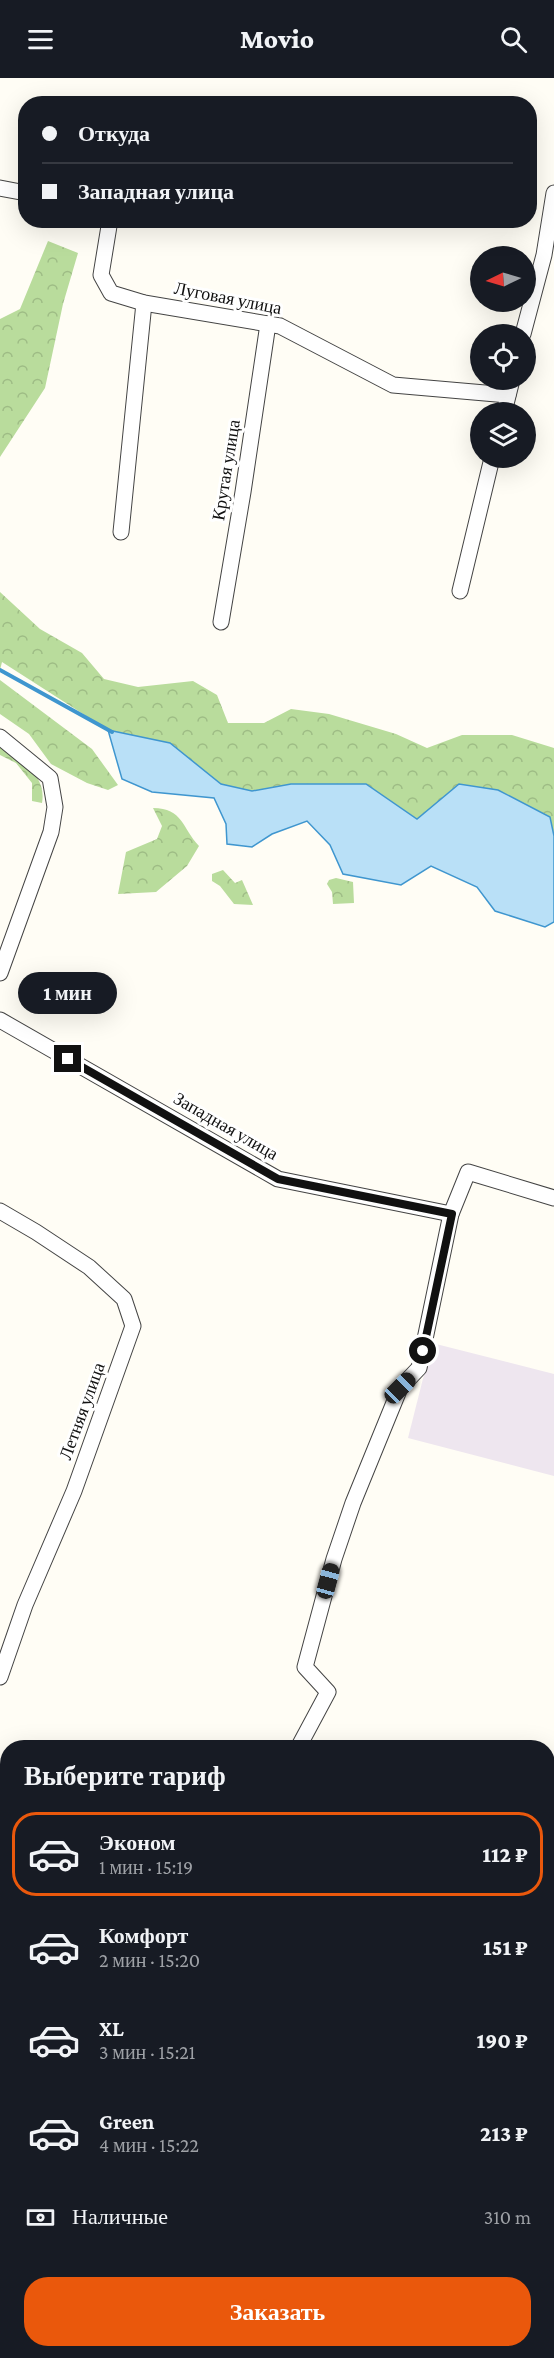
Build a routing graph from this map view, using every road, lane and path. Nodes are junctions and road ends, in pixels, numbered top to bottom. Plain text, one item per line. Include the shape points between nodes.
1 (0, 188) edge
2 (18, 191) edge
3 (554, 193) edge
4 (109, 228) edge
5 (144, 303) junction
6 (268, 324) junction
7 (526, 324) edge
8 (470, 386) edge
9 (490, 468) edge
10 (121, 532) dead end
11 (460, 591) dead end
12 (221, 622) dead end
13 (0, 737) edge
14 (0, 973) edge
15 (0, 1020) edge
16 (554, 1198) edge
17 (0, 1211) edge
18 (452, 1214) junction
19 (0, 1677) edge
20 (302, 1740) edge

1 - 2 street
3 - 7 street via 544,255
4 - 5 street, Луговая улица via 100,275 111,292
5 - 6 street, Луговая улица
5 - 10 street
6 - 8 street, Луговая улица via 280,326 393,385
6 - 12 street, Крутая улица
9 - 11 street
13 - 14 street via 50,778 55,807 51,832
15 - 18 street, Западная улица via 278,1179
16 - 18 street via 468,1172
17 - 19 street, Летняя улица via 89,1267 124,1299 133,1326 74,1491 25,1605
18 - 20 street via 419,1368 400,1388 334,1559 305,1667 328,1692

